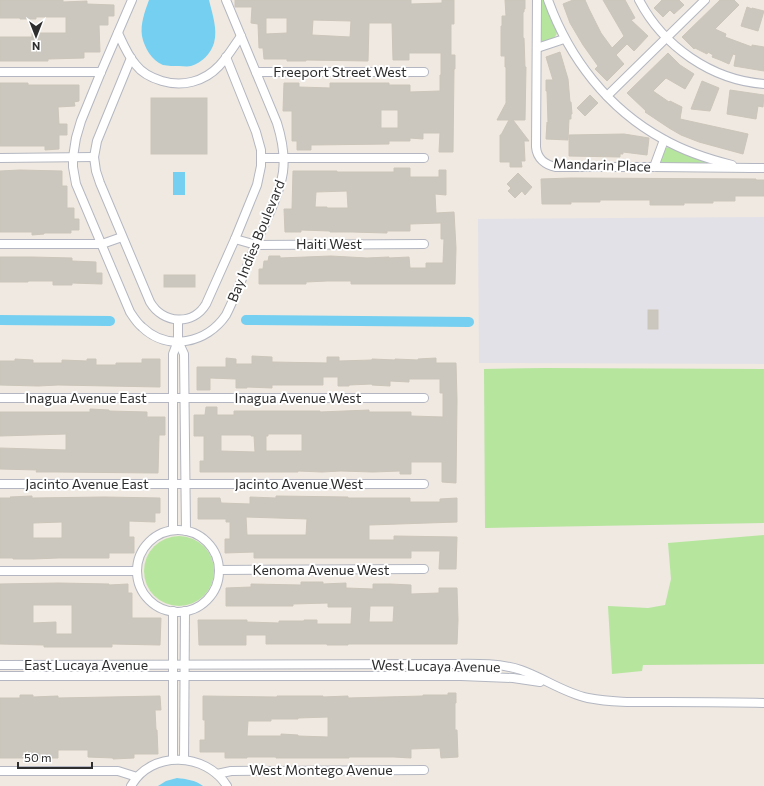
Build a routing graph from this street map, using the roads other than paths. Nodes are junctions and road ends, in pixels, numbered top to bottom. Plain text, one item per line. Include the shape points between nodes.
1 (132, 0) edge
2 (226, 0) edge
3 (537, 0) edge
4 (548, 0) edge
5 (638, 0) edge
6 (705, 0) edge
7 (118, 33) junction
8 (241, 36) junction
9 (666, 38) junction
10 (564, 39) junction
11 (537, 48) junction
12 (226, 57) junction
13 (131, 58) junction
14 (0, 72) edge
15 (101, 72) junction
16 (256, 72) junction
17 (424, 72) dead end
18 (764, 84) edge
19 (607, 96) junction
20 (664, 140) junction
21 (73, 157) junction
22 (94, 157) junction
23 (0, 158) edge
24 (262, 158) junction
25 (283, 158) junction
26 (424, 158) dead end
27 (654, 167) junction
28 (753, 168) junction
29 (764, 168) edge
30 (122, 237) junction
31 (235, 239) junction
32 (0, 244) edge
33 (102, 244) junction
34 (424, 244) dead end
35 (256, 245) junction
36 (178, 320) junction
37 (178, 341) junction
38 (0, 398) edge
39 (173, 398) junction
40 (185, 398) junction
41 (424, 398) dead end
42 (0, 484) edge
43 (174, 484) junction
44 (185, 484) junction
45 (424, 484) dead end
46 (173, 530) junction
47 (186, 531) junction
48 (424, 569) dead end
49 (219, 570) junction
50 (0, 571) edge
51 (137, 571) junction
52 (173, 611) junction
53 (185, 611) junction
54 (277, 664) junction
55 (375, 664) junction
56 (474, 664) junction
57 (0, 665) edge
58 (20, 665) junction
59 (99, 665) junction
60 (173, 665) junction
61 (184, 665) junction
62 (0, 676) edge
63 (20, 676) junction
64 (99, 676) junction
65 (173, 676) junction
66 (184, 676) junction
67 (277, 676) junction
68 (375, 676) junction
69 (473, 676) junction
70 (552, 684) junction
71 (764, 702) edge
72 (173, 759) junction
73 (184, 759) junction
74 (424, 770) dead end
75 (0, 771) edge
76 (217, 774) junction
77 (137, 777) junction
78 (131, 786) edge
79 (227, 786) edge

1 - 7 street, Bay Indies Boulevard
2 - 8 street, Bay Indies Boulevard
3 - 11 street, Mandarin Place
4 - 10 street
5 - 9 street
6 - 9 street
7 - 13 street
7 - 15 street, Bay Indies Boulevard
8 - 12 street
8 - 16 street, Bay Indies Boulevard
9 - 18 street via 709,69 739,80
9 - 19 street
10 - 11 street
10 - 19 street via 584,70
11 - 27 street, Mandarin Place via 536,149 541,159 556,167
12 - 13 street via 204,78 178,84 146,75
12 - 24 street, Bay Indies Boulevard via 260,143
13 - 22 street via 99,134
14 - 15 street
15 - 21 street, Bay Indies Boulevard via 81,121 74,143
16 - 17 street, Freeport Street West
16 - 25 street, Bay Indies Boulevard via 277,123
19 - 20 street via 629,116
20 - 27 street
20 - 28 street via 714,160
21 - 22 street
21 - 23 street
21 - 33 street, Bay Indies Boulevard via 76,184
22 - 30 street via 96,172
24 - 25 street
24 - 31 street, Bay Indies Boulevard via 257,185
25 - 26 street
25 - 35 street, Bay Indies Boulevard via 279,187
27 - 28 street, Mandarin Place
28 - 29 street
30 - 33 street
30 - 36 street via 152,306 162,315
31 - 35 street, Haiti West
31 - 36 street, Bay Indies Boulevard via 204,307 188,319
32 - 33 street
33 - 37 street, Bay Indies Boulevard via 128,308 136,320 144,330 164,340
34 - 35 street, Haiti West
35 - 37 street, Bay Indies Boulevard via 223,320 202,337
36 - 37 street
37 - 39 street via 173,354
37 - 40 street via 184,354
38 - 39 street, Inagua Avenue East
39 - 40 street, Inagua Avenue West
39 - 43 street
40 - 41 street, Inagua Avenue West
40 - 44 street
42 - 43 street, Jacinto Avenue East
43 - 44 street, Jacinto Avenue West
43 - 46 street
44 - 45 street, Jacinto Avenue West
44 - 47 street
46 - 47 street
46 - 51 street via 162,533 144,548
47 - 49 street via 194,533 209,544 216,556
48 - 49 street, Kenoma Avenue West
49 - 53 street via 213,592 196,607
50 - 51 street
51 - 52 street via 138,581 148,598 164,609
52 - 53 street
52 - 60 street
53 - 61 street
54 - 55 street, West Lucaya Avenue
54 - 61 street, West Lucaya Avenue
54 - 67 street
55 - 56 street, West Lucaya Avenue
55 - 68 street
56 - 69 street
56 - 70 street, West Lucaya Avenue via 506,666
57 - 58 street, East Lucaya Avenue
58 - 59 street, East Lucaya Avenue
58 - 63 street
59 - 60 street, East Lucaya Avenue
59 - 64 street
60 - 61 street, West Lucaya Avenue
60 - 65 street
61 - 66 street
62 - 63 street
63 - 64 street
64 - 65 street
65 - 66 street
65 - 72 street
66 - 67 street
66 - 73 street
67 - 68 street
68 - 69 street
69 - 70 street via 513,678
70 - 71 street, West Lucaya Avenue via 581,696 605,701
72 - 73 street
72 - 77 street via 150,767
73 - 76 street via 206,766
74 - 76 street, West Montego Avenue via 231,771
75 - 77 street via 118,770
76 - 79 street
77 - 78 street

